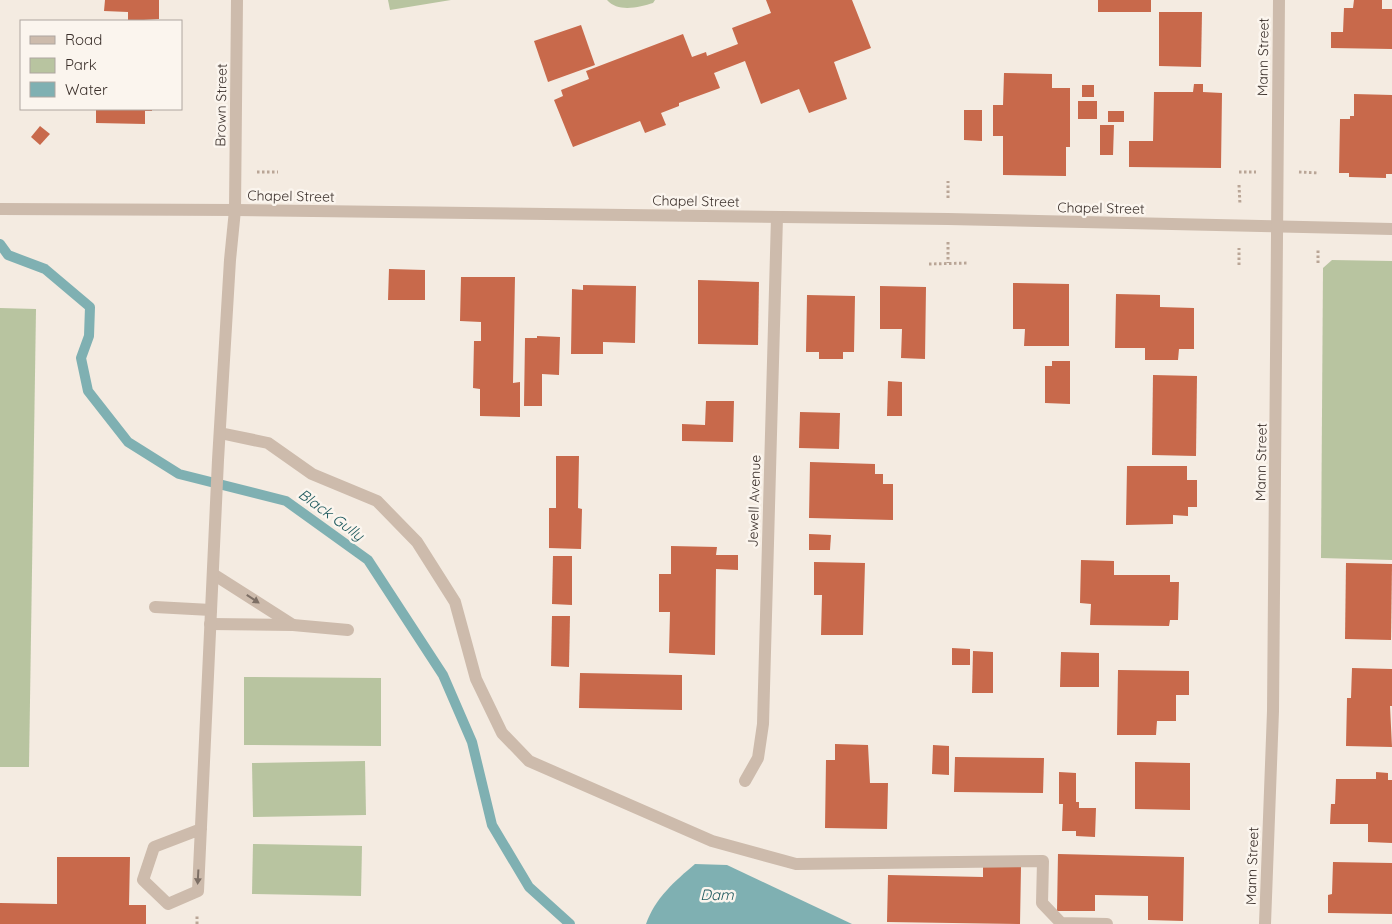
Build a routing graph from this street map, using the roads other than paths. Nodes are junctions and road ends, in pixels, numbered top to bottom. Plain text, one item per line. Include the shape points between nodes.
1 (237, 0) edge
2 (1278, 0) edge
3 (0, 209) edge
4 (235, 210) junction
5 (777, 217) junction
6 (1277, 227) junction
7 (1392, 229) edge
8 (220, 433) junction
9 (213, 574) junction
10 (156, 608) dead end
11 (211, 610) junction
12 (210, 624) junction
13 (292, 625) junction
14 (348, 630) dead end
15 (745, 781) dead end
16 (201, 829) junction
17 (1107, 924) edge
18 (1265, 924) edge

1 - 4 street, Brown Street
2 - 6 street, Mann Street
3 - 4 street, Chapel Street
4 - 5 street, Chapel Street
4 - 8 street, Brown Street
5 - 6 street, Chapel Street
5 - 15 street, Jewell Avenue via 763,724 758,758
6 - 7 street, Chapel Street
6 - 18 street, Mann Street via 1273,711
8 - 9 street, Brown Street
8 - 17 street via 268,443 312,474 377,501 417,542 455,602 476,680 502,733 529,761 712,841 796,864 1043,861 1042,903 1061,923
9 - 11 street, Brown Street
9 -> 13 street
10 - 11 street
11 - 12 street, Brown Street
12 - 13 street
12 - 16 street, Brown Street
13 - 14 street
16 -> 16 street, Brown Street via 198,892 168,904 143,880 154,847

